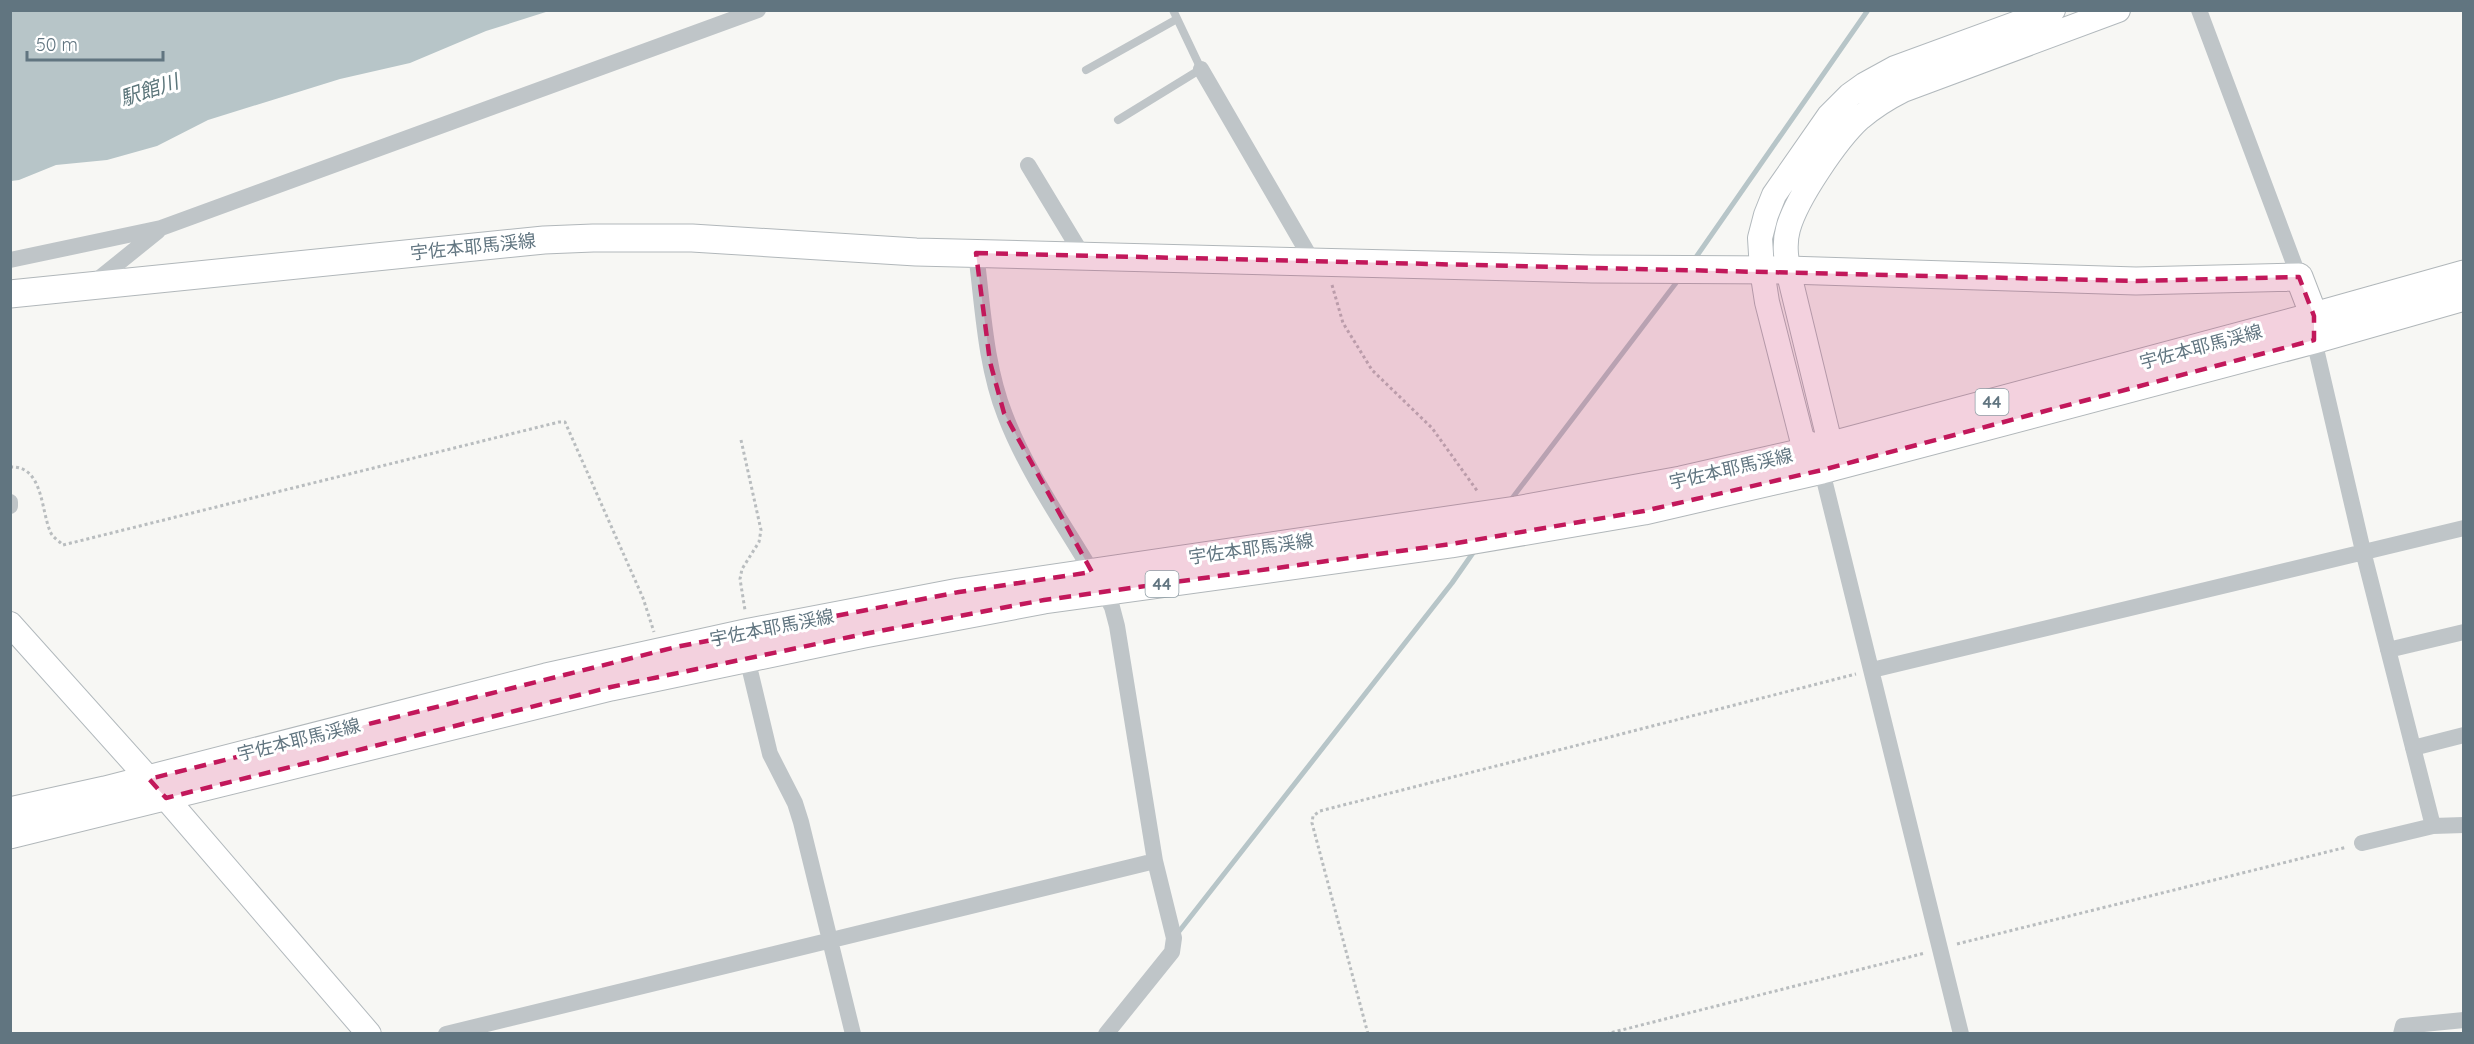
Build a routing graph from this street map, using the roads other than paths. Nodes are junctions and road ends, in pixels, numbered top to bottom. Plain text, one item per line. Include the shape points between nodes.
1 (759, 10) edge
2 (2053, 10) edge
3 (2118, 10) edge
4 (2199, 10) edge
5 (1175, 15) edge
6 (1201, 69) junction
7 (1086, 70) dead end
8 (1118, 120) dead end
9 (1028, 165) dead end
10 (161, 228) junction
11 (976, 253) junction
12 (1083, 256) junction
13 (10, 260) edge
14 (1321, 262) junction
15 (1775, 270) junction
16 (2463, 274) edge
17 (2299, 277) junction
18 (94, 286) junction
19 (10, 294) edge
20 (2463, 297) edge
21 (2314, 328) junction
22 (1820, 459) junction
23 (2463, 528) edge
24 (2363, 551) junction
25 (1098, 582) junction
26 (10, 624) edge
27 (2463, 632) edge
28 (748, 645) junction
29 (2388, 650) junction
30 (1872, 670) junction
31 (2463, 735) edge
32 (2413, 748) junction
33 (157, 788) junction
34 (10, 811) edge
35 (2463, 825) edge
36 (2433, 826) junction
37 (10, 834) edge
38 (2362, 843) road end
39 (1155, 861) junction
40 (830, 939) junction
41 (2463, 1020) edge
42 (369, 1034) edge
43 (446, 1034) edge
44 (853, 1034) edge
45 (1106, 1034) edge
46 (1961, 1034) edge
47 (2401, 1034) edge

1 - 10 street
2 - 15 street via 1895,68 1851,95 1829,116 1774,195 1760,238
3 - 15 street via 1913,86 1878,104 1850,129 1802,199
4 - 17 street
5 - 6 lane
5 - 7 lane
6 - 8 lane
6 - 14 street
9 - 12 street
10 - 13 street
10 - 18 street
11 - 12 main road, 宇佐本耶馬渓線
11 - 18 main road, 宇佐本耶馬渓線 via 692,238 593,238
11 - 25 street via 990,362 1004,413 1026,461
12 - 14 main road, 宇佐本耶馬渓線
14 - 15 main road, 宇佐本耶馬渓線
15 - 17 main road, 宇佐本耶馬渓線 via 2136,281
15 - 22 street via 1828,435
16 - 21 main road, 宇佐本耶馬渓線 / 44
17 - 21 main road
18 - 19 main road, 宇佐本耶馬渓線
20 - 21 main road, 宇佐本耶馬渓線 / 44
21 - 22 main road, 宇佐本耶馬渓線 / 44
21 - 24 street
22 - 25 main road, 宇佐本耶馬渓線 / 44
22 - 25 main road, 宇佐本耶馬渓線 / 44 via 1654,508 1569,525 1451,544
22 - 30 street
23 - 24 street
24 - 29 street
24 - 30 street
25 - 28 main road, 宇佐本耶馬渓線 / 44 via 959,592
25 - 39 street via 1117,626
26 - 33 street
27 - 29 street
28 - 33 main road, 宇佐本耶馬渓線 / 44 via 611,687
28 - 33 main road, 宇佐本耶馬渓線 / 44 via 658,651 534,680
28 - 40 street via 766,742 798,812
29 - 32 street
30 - 46 street
31 - 32 street
32 - 36 street
33 - 34 main road, 宇佐本耶馬渓線 / 44
33 - 37 main road, 宇佐本耶馬渓線 / 44
33 - 42 street
35 - 36 street
36 - 38 street
39 - 40 street
39 - 45 street via 1174,938 1172,952
40 - 43 street
40 - 44 street
41 - 47 street via 2403,1026

